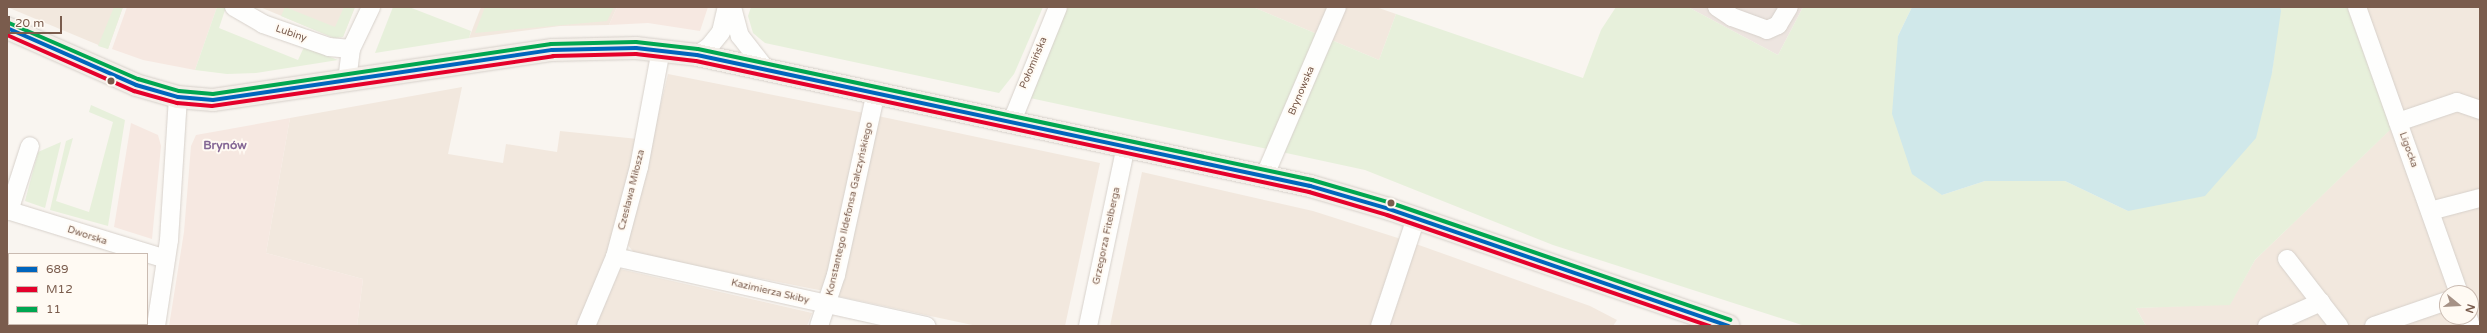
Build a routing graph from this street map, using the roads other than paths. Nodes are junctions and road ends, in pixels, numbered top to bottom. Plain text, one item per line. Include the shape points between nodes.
1 (234, 7) edge
2 (370, 7) edge
3 (727, 7) edge
4 (732, 7) edge
5 (1058, 7) edge
6 (1337, 7) edge
7 (1718, 7) edge
8 (1789, 7) edge
9 (2357, 7) edge
10 (7, 28) edge
11 (721, 32) junction
12 (740, 36) junction
13 (351, 49) junction
14 (661, 50) junction
15 (697, 55) junction
16 (726, 60) junction
17 (764, 67) junction
18 (347, 81) junction
19 (876, 91) junction
20 (178, 97) junction
21 (2480, 110) edge
22 (1012, 121) junction
23 (2398, 122) junction
24 (1126, 145) junction
25 (30, 146) dead end
26 (1265, 175) junction
27 (2480, 198) edge
28 (8, 210) edge
29 (2430, 211) junction
30 (1416, 218) junction
31 (147, 253) edge
32 (148, 253) edge
33 (615, 257) junction
34 (166, 259) junction
35 (2287, 259) dead end
36 (2456, 285) edge
37 (2321, 302) junction
38 (2439, 304) edge
39 (828, 306) junction
40 (156, 326) edge
41 (586, 326) edge
42 (819, 326) edge
43 (926, 326) edge
44 (1088, 326) edge
45 (1380, 326) edge
46 (1728, 326) edge
47 (2267, 326) edge
48 (2339, 326) edge
49 (2374, 326) edge

1 - 13 street, Lubiny via 264,24 328,47
2 - 13 street
3 - 11 street
4 - 12 street
5 - 22 street, Połomińska
6 - 26 street, Brynowska
7 - 8 street via 1732,17 1767,30 1778,25
9 - 23 street, Ligocka
10 - 20 main road via 124,80
11 - 15 street via 709,47
11 - 16 street
12 - 16 street
12 - 17 street
13 - 18 street
14 - 15 main road
14 - 18 main road via 552,50
14 - 33 street, Czesława Miłosza via 639,167
15 - 16 main road
16 - 17 main road
17 - 19 main road
18 - 20 main road via 226,100
19 - 22 main road
19 - 39 street, Konstantego Ildefonsa Gałczyńskiego
20 - 34 street
21 - 23 street via 2457,102
22 - 24 main road
23 - 29 street, Ligocka
24 - 26 main road
24 - 44 street, Grzegorza Fitelberga
25 - 28 street, Dworska
26 - 30 main road via 1347,196
27 - 29 street
28 - 31 street, Dworska
29 - 36 street, Ligocka
30 - 45 street
30 - 46 main road
32 - 34 street, Dworska
33 - 39 street, Kazimierza Skiby
33 - 41 street, Czesława Miłosza
34 - 40 street
35 - 37 street
37 - 47 street
37 - 48 street
38 - 49 street
39 - 42 street, Konstantego Ildefonsa Gałczyńskiego
39 - 43 street, Kazimierza Skiby

